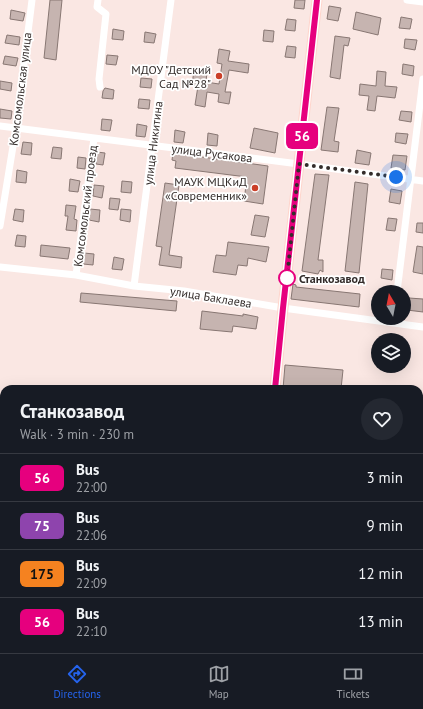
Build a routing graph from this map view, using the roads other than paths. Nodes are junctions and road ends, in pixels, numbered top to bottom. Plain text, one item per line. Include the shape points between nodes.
1 (32, 0) edge
2 (98, 0) edge
3 (171, 0) edge
4 (317, 0) edge
5 (407, 0) edge
6 (423, 2) edge
7 (423, 79) edge
8 (100, 87) dead end
9 (0, 126) edge
10 (16, 128) junction
11 (94, 138) junction
12 (153, 145) junction
13 (299, 164) junction
14 (410, 179) junction
15 (423, 181) edge
16 (0, 226) edge
17 (0, 267) edge
18 (76, 275) junction
19 (398, 285) edge
20 (134, 286) junction
21 (283, 308) junction
22 (371, 318) edge
23 (411, 324) edge
24 (423, 327) edge
25 (275, 385) edge

1 - 10 street, Комсомольская улица
2 - 8 street via 98,7 106,14
3 - 12 street, улица Никитина
4 - 13 main road
5 - 6 street
7 - 14 street
9 - 10 street, улица Русакова
10 - 11 street, улица Русакова
10 - 16 street, Комсомольская улица
11 - 12 street, улица Русакова
11 - 18 street, Комсомольский проезд
12 - 13 street, улица Русакова
12 - 20 street, улица Никитина
13 - 14 street, улица Русакова
13 - 21 main road
14 - 15 street, улица Русакова
14 - 19 street
17 - 18 street, улица Баклаева
18 - 20 street, улица Баклаева
20 - 21 street, улица Баклаева via 184,291
21 - 22 street, улица Баклаева
21 - 25 main road
23 - 24 street, улица Баклаева

